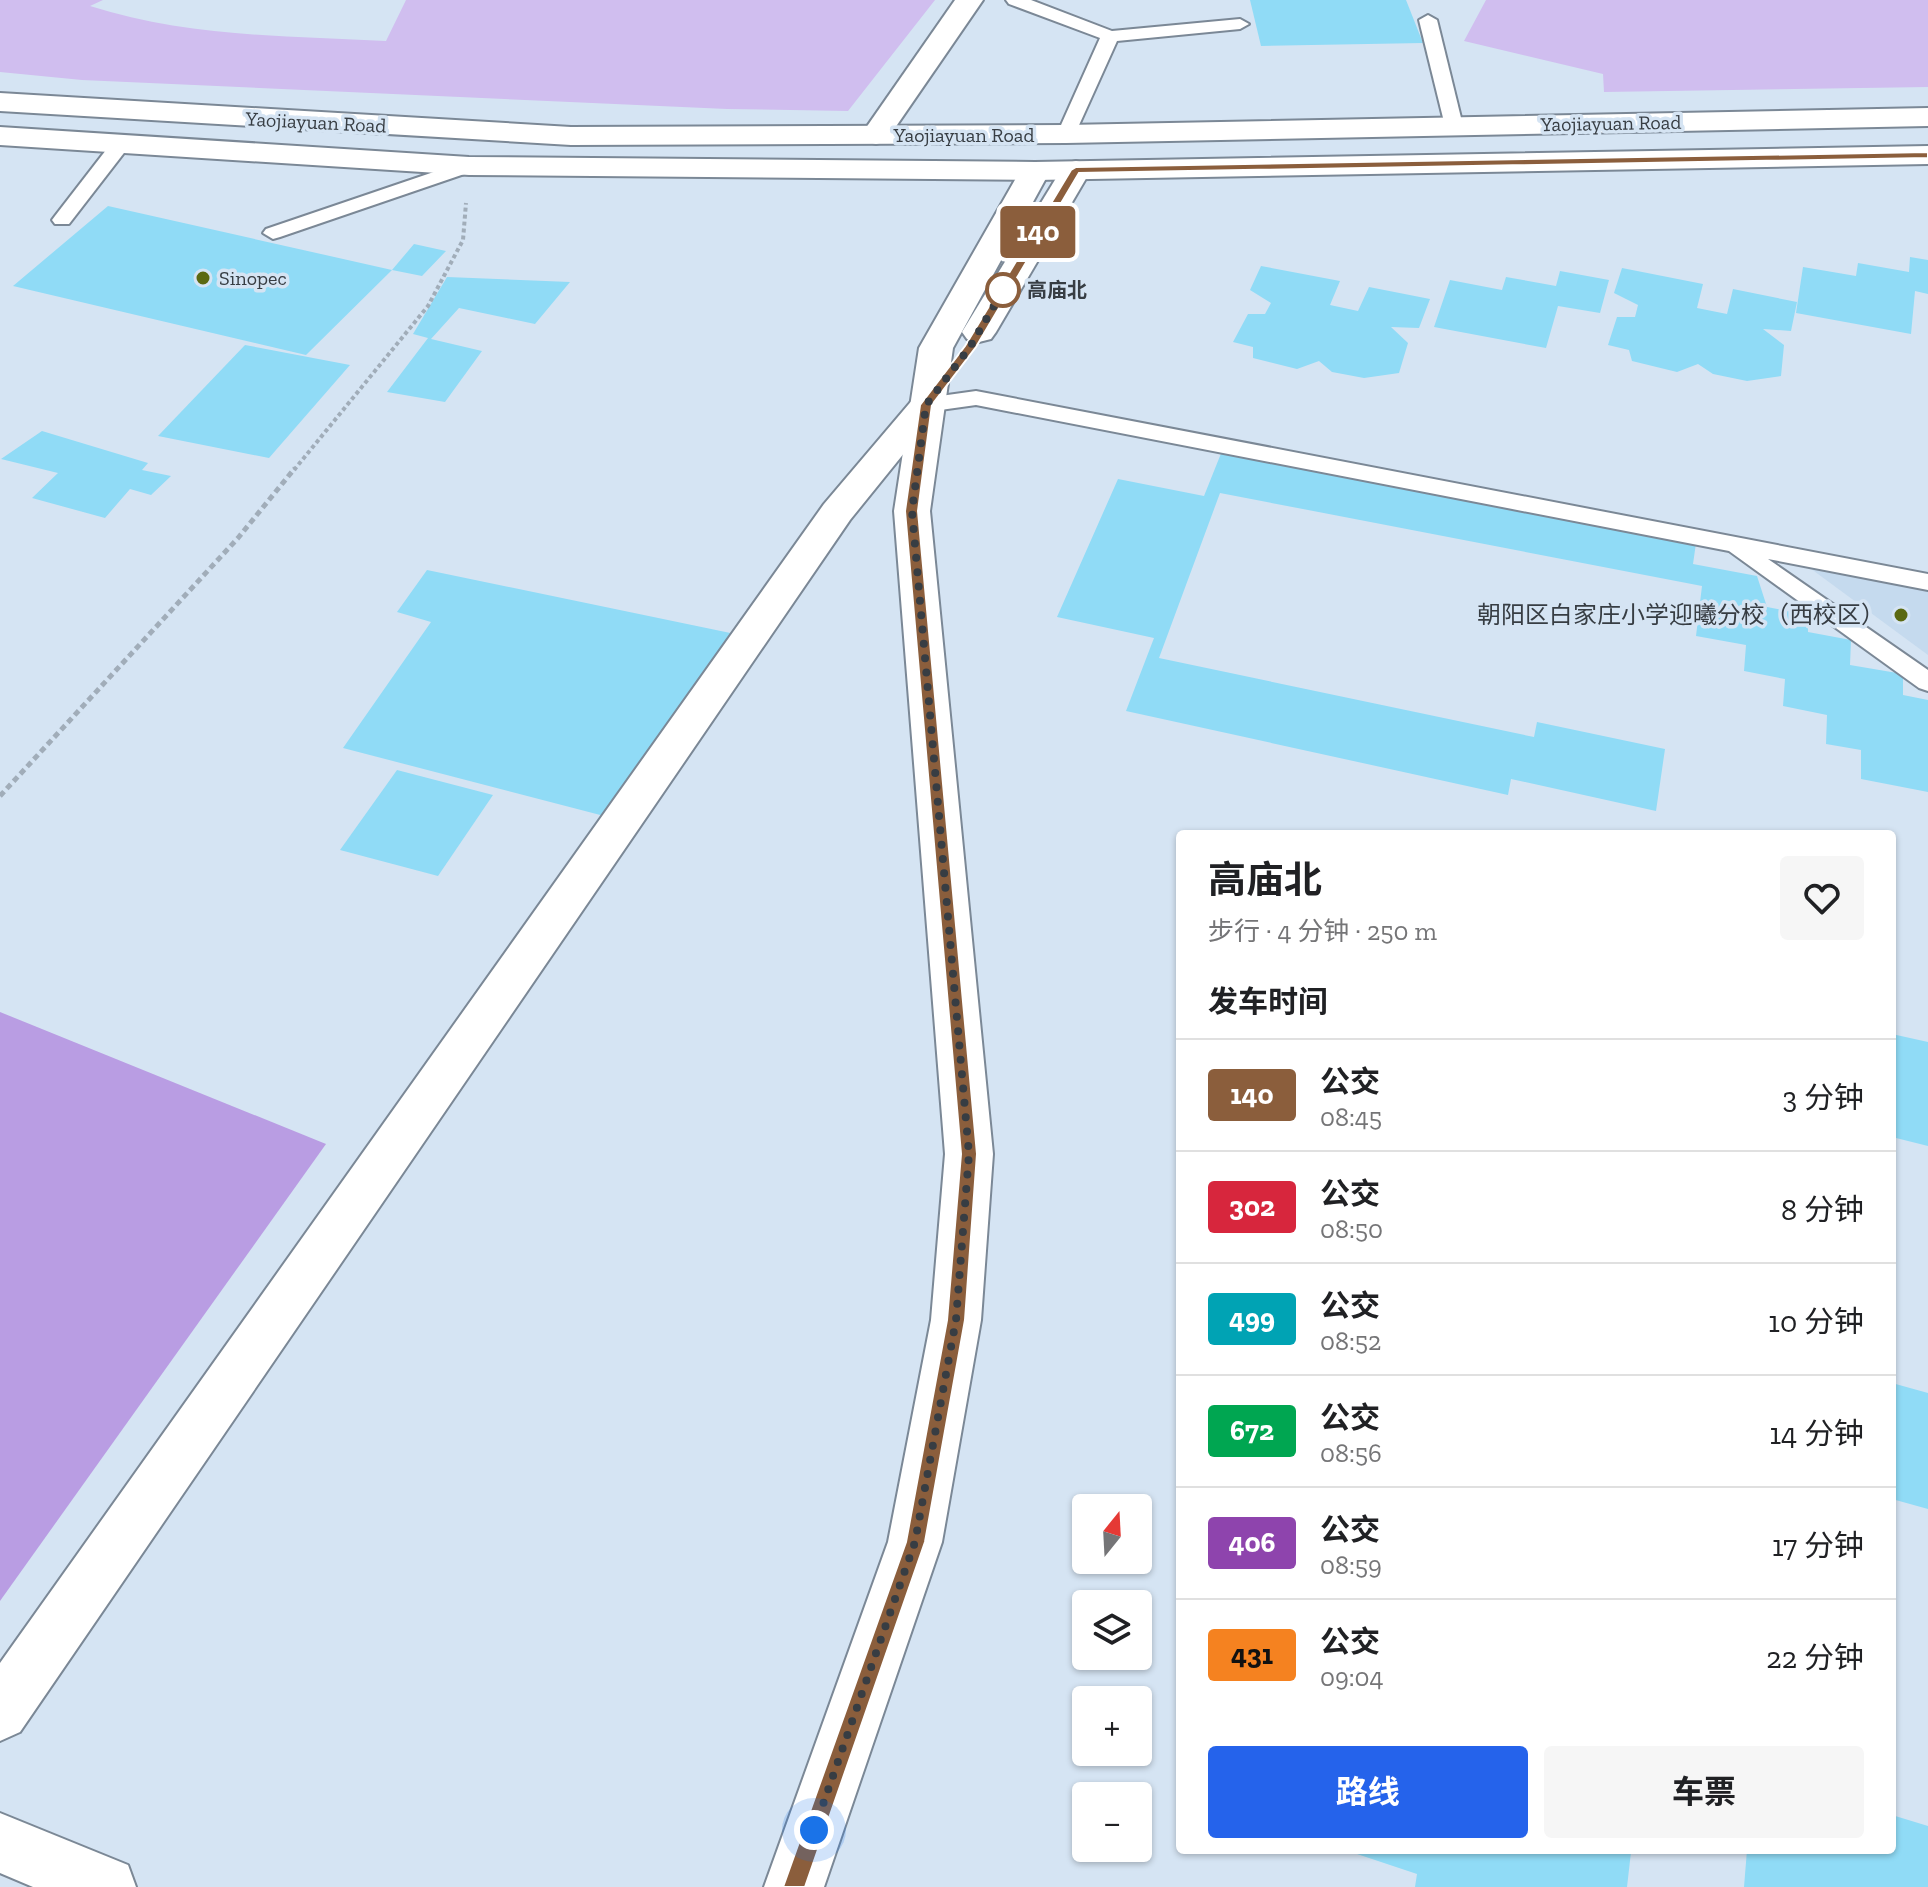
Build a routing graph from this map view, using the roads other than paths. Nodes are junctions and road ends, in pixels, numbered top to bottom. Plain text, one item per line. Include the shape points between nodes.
1 (969, 0) edge
2 (1015, 0) edge
3 (1428, 20) dead end
4 (1240, 24) dead end
5 (1110, 36) junction
6 (0, 102) edge
7 (1928, 117) edge
8 (1454, 126) junction
9 (1066, 134) junction
10 (876, 135) junction
11 (0, 136) edge
12 (120, 145) junction
13 (1928, 155) edge
14 (469, 166) junction
15 (1076, 170) junction
16 (1035, 171) junction
17 (62, 220) dead end
18 (273, 233) dead end
19 (926, 405) junction
20 (1730, 544) junction
21 (1928, 582) edge
22 (1928, 682) edge
23 (0, 1712) edge
24 (0, 1843) edge
25 (106, 1887) edge
26 (794, 1887) edge

1 - 10 main road
2 - 5 lane
3 - 8 lane
4 - 5 lane
5 - 9 lane
6 - 10 main road, Yaojiayuan Road via 571,136
7 - 8 main road, Yaojiayuan Road
8 - 9 main road, Yaojiayuan Road
9 - 10 main road, Yaojiayuan Road
11 - 12 main road, Yaojiayuan Road
12 - 14 main road, Yaojiayuan Road
12 - 17 lane
13 - 15 main road, Yaojiayuan Road
14 - 16 main road, Yaojiayuan Road
14 - 18 lane
15 - 16 main road, Yaojiayuan Road
15 - 19 main road via 970,347
16 - 19 main road via 936,348
19 - 20 lane via 976,398
19 - 23 main road via 837,512
19 - 26 main road via 912,511 969,1154 956,1320 915,1542
20 - 21 lane
20 - 22 lane
24 - 25 main road

